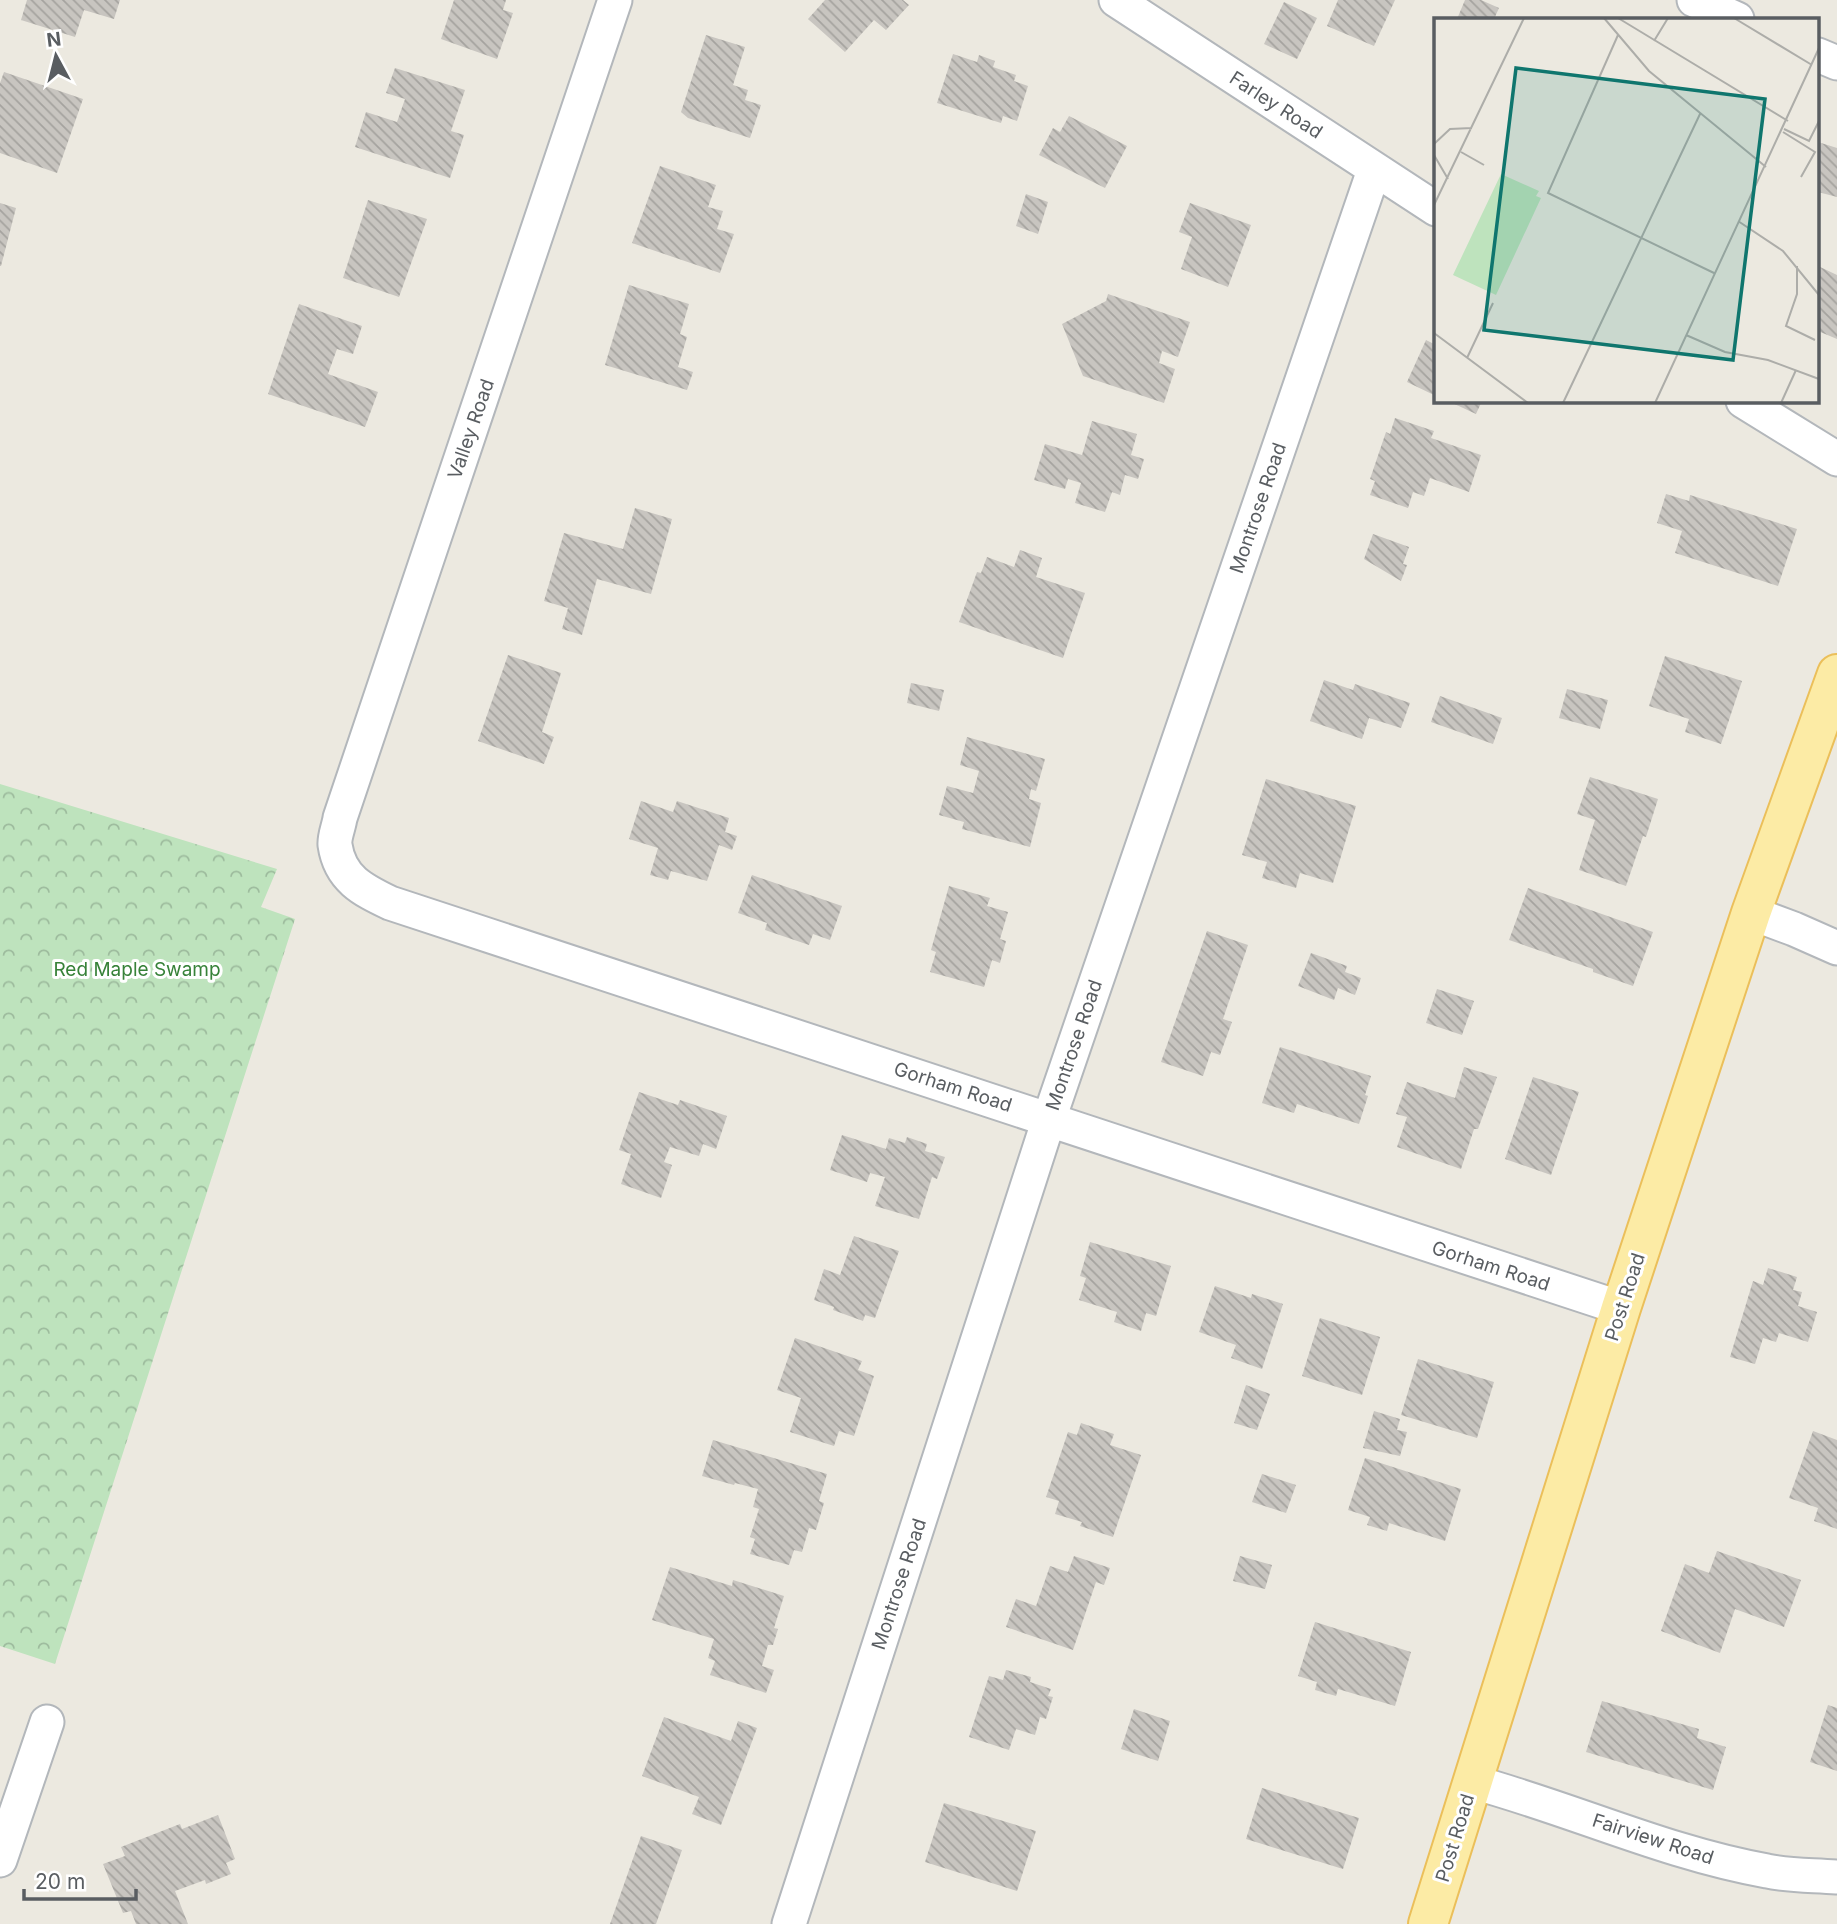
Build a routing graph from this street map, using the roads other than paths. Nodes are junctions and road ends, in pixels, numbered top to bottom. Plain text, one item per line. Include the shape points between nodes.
1 (615, 0) edge
2 (1116, 0) edge
3 (1694, 0) edge
4 (1735, 18) edge
5 (1820, 56) edge
6 (1837, 63) edge
7 (1374, 170) junction
8 (1434, 208) edge
9 (1745, 402) edge
10 (1837, 460) edge
11 (1837, 674) edge
12 (340, 859) joint
13 (1751, 913) junction
14 (1837, 948) edge
15 (1049, 1119) junction
16 (1620, 1308) junction
17 (47, 1722) dead end
18 (1473, 1782) junction
19 (0, 1860) edge
20 (1837, 1877) edge
21 (789, 1924) edge
22 (1428, 1924) edge

1 - 12 street, Valley Road via 340,818 335,844
2 - 7 street, Farley Road
3 - 4 street
5 - 6 street
7 - 8 street, Farley Road
7 - 15 street, Montrose Road
9 - 10 street
11 - 13 main road, Post Road
12 - 15 street, Gorham Road via 360,889 390,903
13 - 14 street
13 - 16 main road, Post Road
15 - 16 street, Gorham Road
15 - 21 street, Montrose Road
16 - 18 main road, Post Road
17 - 19 street
18 - 20 street, Fairview Road via 1701,1856 1769,1872
18 - 22 main road, Post Road

